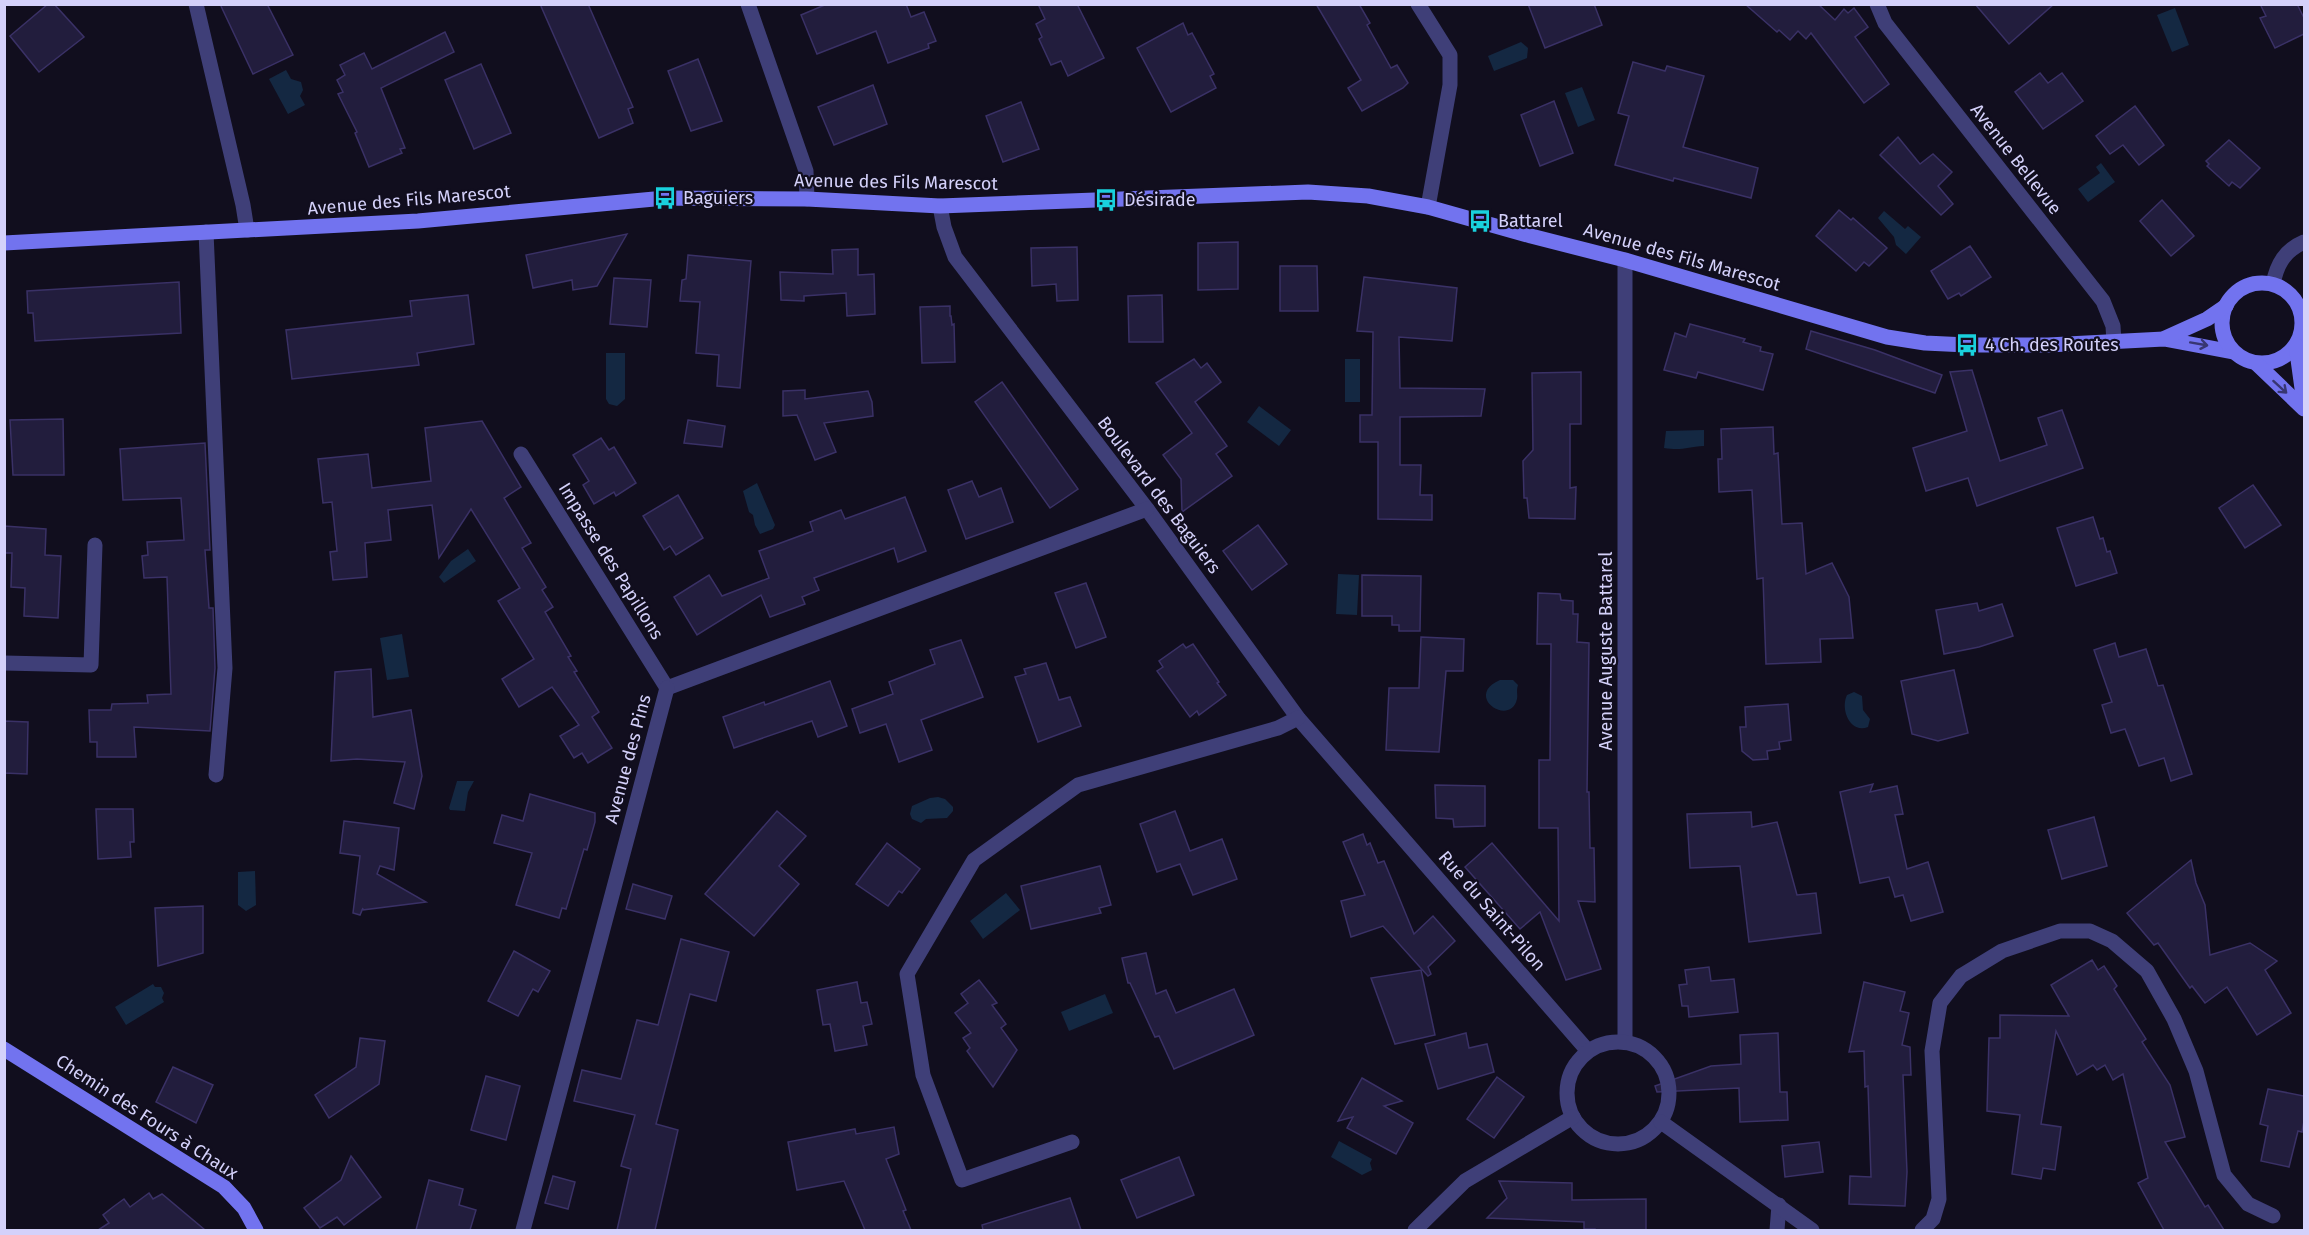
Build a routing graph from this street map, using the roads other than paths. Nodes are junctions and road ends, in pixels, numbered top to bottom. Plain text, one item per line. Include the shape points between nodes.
1 (196, 4) edge
2 (748, 4) edge
3 (1418, 4) edge
4 (1877, 4) edge
5 (807, 199) junction
6 (940, 206) junction
7 (1428, 207) junction
8 (247, 230) junction
9 (206, 232) junction
10 (2304, 242) edge
11 (4, 243) edge
12 (1625, 260) junction
13 (2273, 284) junction
14 (2226, 306) junction
15 (2164, 339) junction
16 (2114, 342) junction
17 (2296, 345) junction
18 (2233, 352) junction
19 (2257, 364) junction
20 (2304, 403) edge
21 (2304, 408) edge
22 (521, 454) dead end
23 (1147, 508) junction
24 (95, 545) dead end
25 (4, 663) edge
26 (667, 688) junction
27 (1298, 718) junction
28 (216, 775) dead end
29 (1367, 797) joint
30 (1625, 1042) junction
31 (4, 1049) edge
32 (1588, 1051) junction
33 (1573, 1117) junction
34 (1661, 1122) junction
35 (1072, 1142) dead end
36 (1779, 1205) junction
37 (2273, 1216) dead end
38 (256, 1230) edge
39 (523, 1230) edge
40 (1415, 1230) edge
41 (1777, 1230) edge
42 (1812, 1230) edge
43 (1922, 1230) edge

1 - 8 street
2 - 5 street via 806,171
3 - 7 street via 1450,55 1450,85
4 - 16 street, Avenue Bellevue via 1885,23 2103,301 2113,326
5 - 6 street, Avenue des Fils Marescot
5 - 8 street, Avenue des Fils Marescot via 665,198 418,221
6 - 7 street, Avenue des Fils Marescot via 1308,192 1368,196
6 - 23 street, Boulevard des Baguiers via 955,257
7 - 12 street, Avenue des Fils Marescot
8 - 9 street, Avenue des Fils Marescot
9 - 11 street, Avenue des Fils Marescot
9 - 28 street via 225,668
10 - 13 street via 2282,258
12 - 16 street, Avenue des Fils Marescot via 1887,337 1967,345
12 - 30 street, Avenue Auguste Battarel
13 - 14 street via 2240,289
13 - 17 street via 2296,302 2302,316 2302,331
14 - 15 street, Avenue des Fils Marescot
14 - 18 street via 2222,330
15 - 16 street, Avenue des Fils Marescot
15 -> 18 street, Avenue des Fils Marescot
17 - 19 street via 2279,360
17 - 20 street
18 - 19 street
19 -> 21 street
22 - 26 street, Impasse des Papillons
23 - 26 street, Avenue des Pins
23 - 27 street, Boulevard des Baguiers
24 - 25 street via 91,665
26 - 39 street, Avenue des Pins
27 - 29 street, Boulevard des Baguiers
27 - 35 street via 1278,728 1078,785 974,860 907,974 923,1075 962,1180
29 - 32 street, Rue du Saint-Pilon
30 - 32 street
30 - 34 street via 1640,1046 1662,1065 1670,1094
31 - 38 street, Chemin des Fours à Chaux via 224,1186 244,1208
32 - 33 street via 1578,1061 1567,1088
33 - 34 street via 1598,1140 1615,1144 1633,1142
33 - 40 street via 1465,1181
34 - 36 street
36 - 41 street
36 - 42 street
37 - 43 street via 2248,1204 2224,1175 2196,1071 2174,1019 2147,971 2112,941 2090,931 2060,931 2002,951 1961,976 1940,1003 1932,1051 1940,1199 1934,1219

